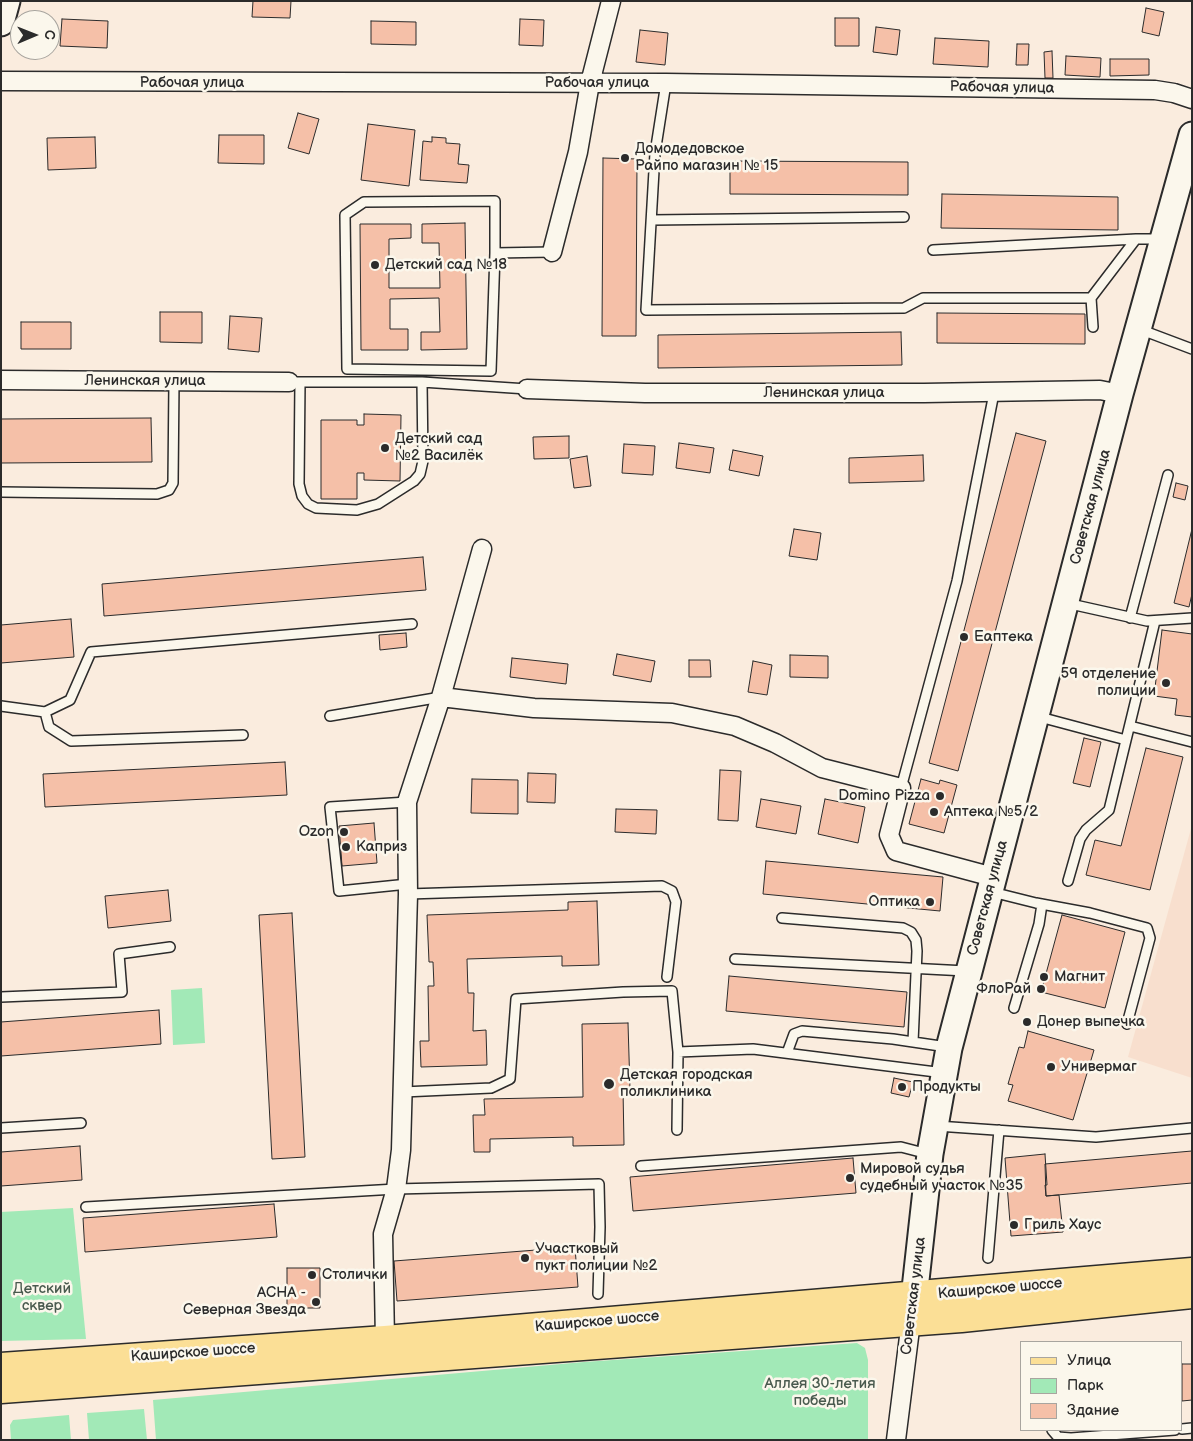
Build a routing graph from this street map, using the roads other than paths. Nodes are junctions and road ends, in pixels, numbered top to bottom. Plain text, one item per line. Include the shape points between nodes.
1 (7, 1) edge
2 (611, 1) edge
3 (1, 23) edge
4 (1, 81) edge
5 (590, 83) junction
6 (666, 83) junction
7 (1192, 100) edge
8 (1192, 135) edge
9 (904, 217) dead end
10 (652, 220) junction
11 (1136, 239) junction
12 (1163, 239) junction
13 (933, 250) dead end
14 (552, 252) joint
15 (495, 253) junction
16 (1091, 298) junction
17 (1093, 328) dead end
18 (1139, 329) junction
19 (1192, 349) edge
20 (1, 380) edge
21 (174, 381) junction
22 (295, 382) junction
23 (422, 382) junction
24 (527, 389) joint
25 (994, 393) junction
26 (1120, 394) junction
27 (1168, 475) dead end
28 (1, 492) edge
29 (482, 549) dead end
30 (1066, 603) junction
31 (1130, 618) junction
32 (1192, 618) edge
33 (1154, 621) junction
34 (412, 624) dead end
35 (441, 697) junction
36 (1, 706) edge
37 (45, 712) junction
38 (330, 716) dead end
39 (1036, 716) junction
40 (1130, 726) junction
41 (242, 735) dead end
42 (1126, 740) junction
43 (1192, 742) edge
44 (901, 788) junction
45 (407, 802) junction
46 (1068, 881) dead end
47 (992, 884) junction
48 (408, 889) junction
49 (1042, 904) junction
50 (782, 918) dead end
51 (170, 947) dead end
52 (735, 959) dead end
53 (916, 968) junction
54 (969, 971) junction
55 (667, 976) dead end
56 (1, 997) edge
57 (1014, 1008) dead end
58 (1127, 1024) dead end
59 (913, 1042) junction
60 (949, 1048) junction
61 (678, 1052) junction
62 (787, 1052) junction
63 (944, 1073) junction
64 (403, 1092) junction
65 (81, 1122) dead end
66 (935, 1125) junction
67 (1, 1128) edge
68 (1192, 1128) edge
69 (677, 1130) dead end
70 (999, 1130) junction
71 (930, 1154) junction
72 (641, 1166) dead end
73 (396, 1189) junction
74 (86, 1207) dead end
75 (988, 1258) dead end
76 (1192, 1272) edge
77 (598, 1294) dead end
78 (1192, 1294) edge
79 (912, 1308) junction
80 (385, 1340) junction
81 (1, 1367) edge
82 (1, 1389) edge
83 (1053, 1431) edge
84 (1162, 1431) edge
85 (896, 1440) edge

1 - 3 main road
2 - 5 street
4 - 5 street, Рабочая улица
5 - 6 street, Рабочая улица
5 - 14 street via 578,152
6 - 7 street, Рабочая улица via 1156,90 1174,92
6 - 10 lane via 655,153
8 - 12 main road, Советская улица
9 - 10 lane
10 - 16 lane via 646,310 904,308 923,298
11 - 12 lane
11 - 13 lane
11 - 16 lane
12 - 18 main road, Советская улица
14 - 15 lane
15 - 15 lane via 491,371 347,369 345,215 364,202 495,202
16 - 17 lane
18 - 19 lane
18 - 26 main road, Советская улица
20 - 21 street, Ленинская улица
21 - 22 street, Ленинская улица
21 - 28 lane via 173,483 169,490 157,494
22 - 23 lane
22 - 23 lane via 302,496 316,508 357,510 378,504 420,474 423,461
23 - 24 lane
24 - 25 street, Ленинская улица via 645,393
25 - 26 street, Ленинская улица via 1100,390
25 - 44 lane via 957,581
26 - 30 main road, Советская улица
27 - 31 lane
29 - 35 street
30 - 31 lane
30 - 39 main road, Советская улица
31 - 33 lane
32 - 33 lane
33 - 40 lane
34 - 37 lane via 91,652 70,700
35 - 38 lane
35 - 44 street via 534,708 687,714 741,728 822,768
35 - 45 street
36 - 37 lane
37 - 41 lane via 49,727 71,741
39 - 42 lane
39 - 47 main road, Советская улица
40 - 42 lane
40 - 43 lane
42 - 46 lane via 1109,810 1080,839
44 - 47 street via 889,835 896,850
45 - 48 street
45 - 48 lane via 330,807 339,891
47 - 49 lane
47 - 54 main road, Советская улица
48 - 55 lane via 662,886 672,891 676,902
48 - 64 street
49 - 57 lane
49 - 58 lane via 1090,913 1149,931 1150,938
50 - 53 lane via 907,929 916,940
51 - 56 lane via 119,954 122,992
52 - 53 lane
53 - 54 lane
53 - 59 lane
54 - 60 main road, Советская улица
59 - 60 lane
59 - 62 lane via 799,1031 792,1037
60 - 63 main road, Советская улица
61 - 62 lane via 731,1048
61 - 64 lane via 672,991 516,999 510,1078 491,1088
61 - 69 lane
62 - 63 lane
63 - 66 main road, Советская улица
64 - 73 street via 402,1150
65 - 67 lane
66 - 70 lane
66 - 71 main road, Советская улица
68 - 70 lane via 1107,1137
70 - 75 lane
71 - 72 lane via 901,1147
71 - 79 main road, Советская улица
73 - 74 lane
73 - 77 lane via 599,1184
73 - 80 street via 383,1234
76 - 79 main road, Каширское шоссе
78 - 79 main road, Каширское шоссе
79 - 80 main road, Каширское шоссе
79 - 82 main road, Каширское шоссе
79 - 85 street, Советская улица
80 - 81 main road, Каширское шоссе
83 - 84 lane via 1058,1437 1070,1438

